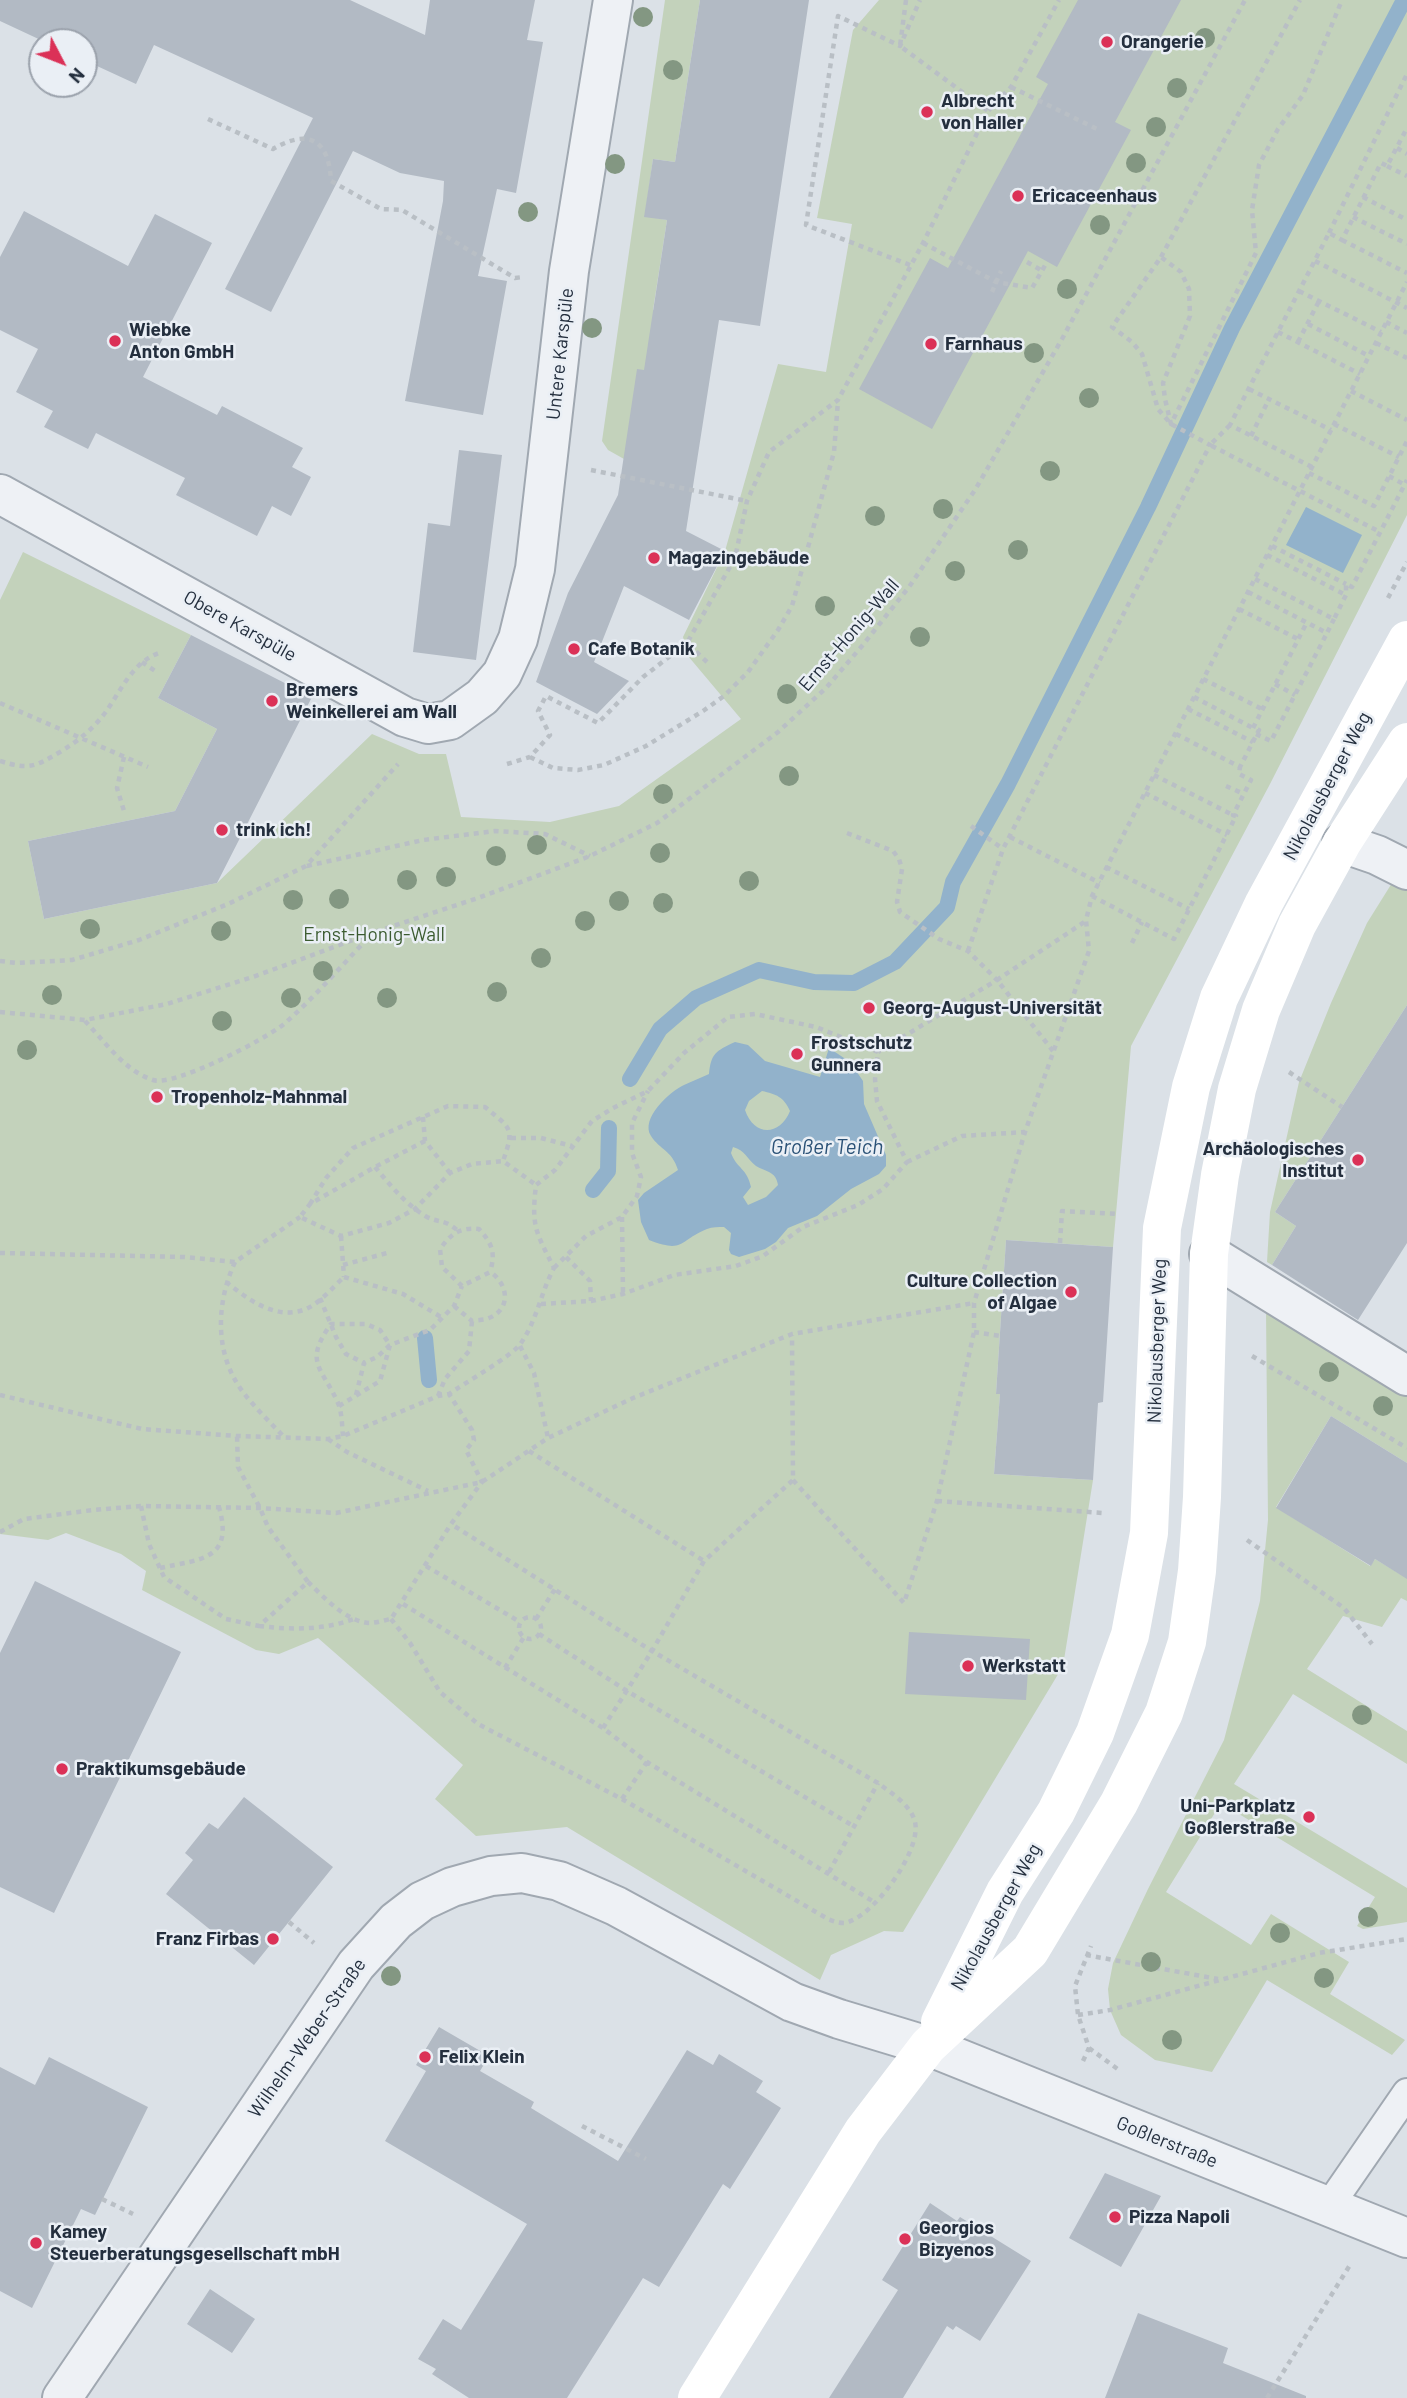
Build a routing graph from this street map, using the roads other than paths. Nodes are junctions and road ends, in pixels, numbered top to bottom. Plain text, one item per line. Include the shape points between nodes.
1 (613, 0) edge
2 (0, 494) edge
3 (1407, 640) edge
4 (428, 724) joint
5 (1407, 742) edge
6 (1342, 843) junction
7 (1407, 870) edge
8 (1209, 1254) junction
9 (1407, 1376) edge
10 (928, 2046) junction
11 (1407, 2092) edge
12 (1329, 2206) junction
13 (1407, 2238) edge
14 (62, 2398) edge
15 (698, 2398) edge

1 - 4 street, Untere Karspüle via 569,271 535,569 518,639 502,674 482,697 450,720
2 - 4 street, Obere Karspüle via 405,717
3 - 10 street, Nikolausberger Weg via 1264,904 1219,998 1191,1087 1162,1228 1149,1533 1130,1635 1095,1733 1056,1812 1005,1892
5 - 6 street, Nikolausberger Weg
6 - 7 street
6 - 8 street, Nikolausberger Weg via 1297,925 1261,1010 1237,1089
8 - 9 street
8 - 10 street, Nikolausberger Weg via 1197,1572 1176,1681 1142,1761 1030,1951
10 - 12 street, Goßlerstraße
10 - 14 street, Wilhelm-Weber-Straße via 792,2002 616,1906 559,1881 522,1873 452,1887 422,1901 396,1922 356,1965
10 - 15 street, Nikolausberger Weg via 863,2131
11 - 12 lane
12 - 13 street, Goßlerstraße

